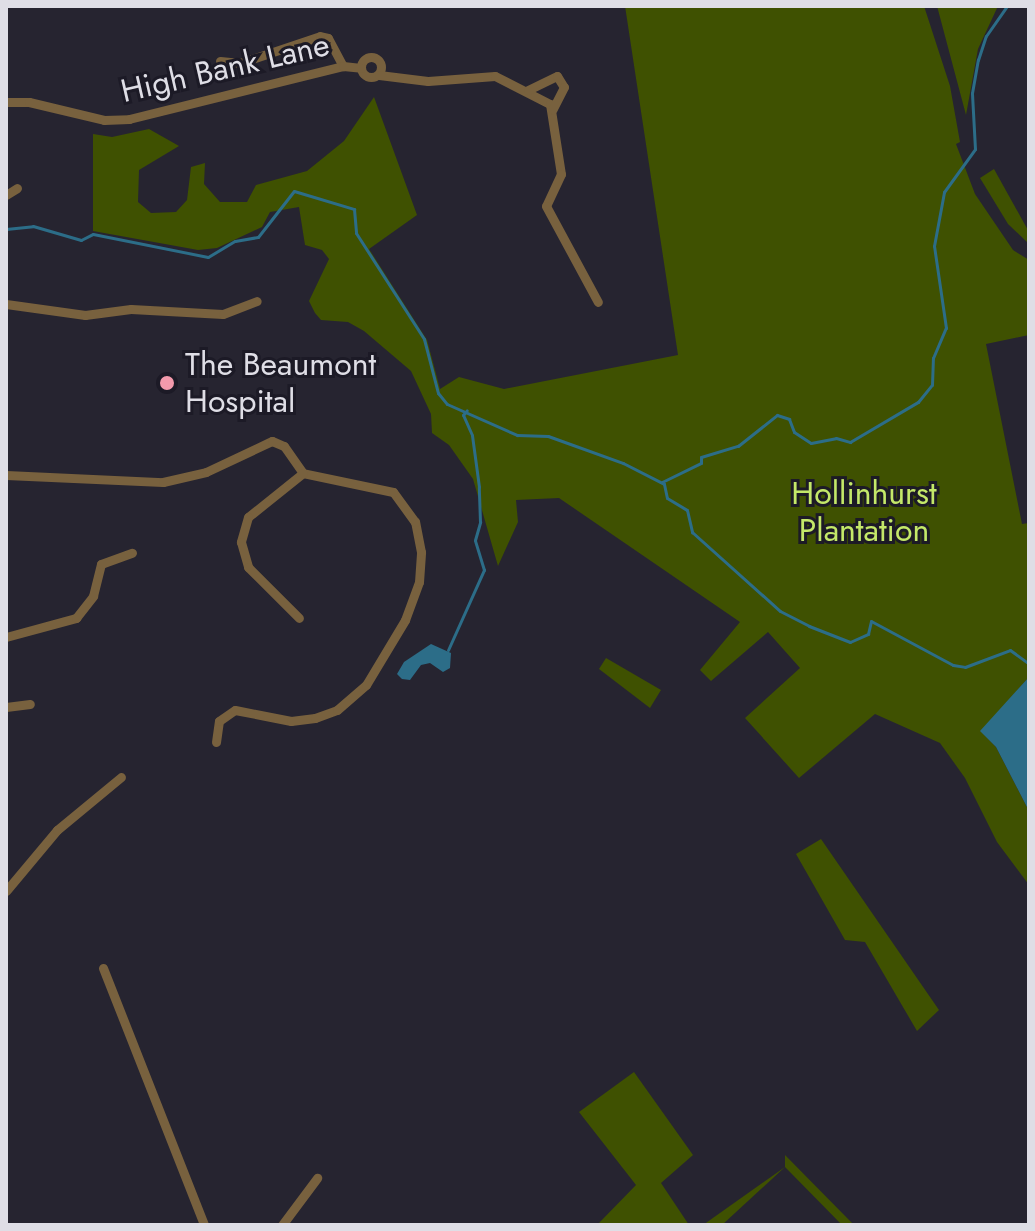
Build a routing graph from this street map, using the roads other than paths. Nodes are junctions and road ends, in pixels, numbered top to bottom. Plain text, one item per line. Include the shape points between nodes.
1 (220, 61) dead end
2 (343, 66) junction
3 (361, 68) junction
4 (379, 75) junction
5 (528, 90) junction
6 (6, 102) edge
7 (553, 109) junction
8 (18, 186) dead end
9 (6, 195) edge
10 (257, 301) dead end
11 (598, 302) dead end
12 (6, 304) edge
13 (303, 473) junction
14 (6, 475) edge
15 (132, 553) dead end
16 (299, 618) dead end
17 (6, 637) edge
18 (30, 704) dead end
19 (6, 707) edge
20 (216, 742) dead end
21 (121, 777) dead end
22 (6, 891) edge
23 (103, 968) dead end
24 (317, 1178) dead end
25 (204, 1225) edge
26 (282, 1225) edge

1 - 2 street via 240,63 320,36 328,38
2 - 3 street, High Bank Lane
2 - 6 street, High Bank Lane via 129,119 104,120 29,102
3 - 4 street, High Bank Lane via 369,78
3 - 4 street, High Bank Lane via 365,59 375,58 381,65
4 - 5 street, High Bank Lane via 428,81 485,75
5 - 7 street
5 - 7 street via 557,76 564,87
7 - 11 street via 561,174 546,206
8 - 9 street
10 - 12 street via 223,314 131,309 85,315
13 - 14 street via 284,446 272,441 206,472 163,482
13 - 16 street via 248,517 241,542 248,567
13 - 20 street via 379,485 402,500 415,522 421,552 413,602 366,685 348,703 326,715 291,721 235,710 219,721
15 - 17 street via 101,564 93,596 76,618
18 - 19 street
21 - 22 street via 57,830
23 - 25 street
24 - 26 street

